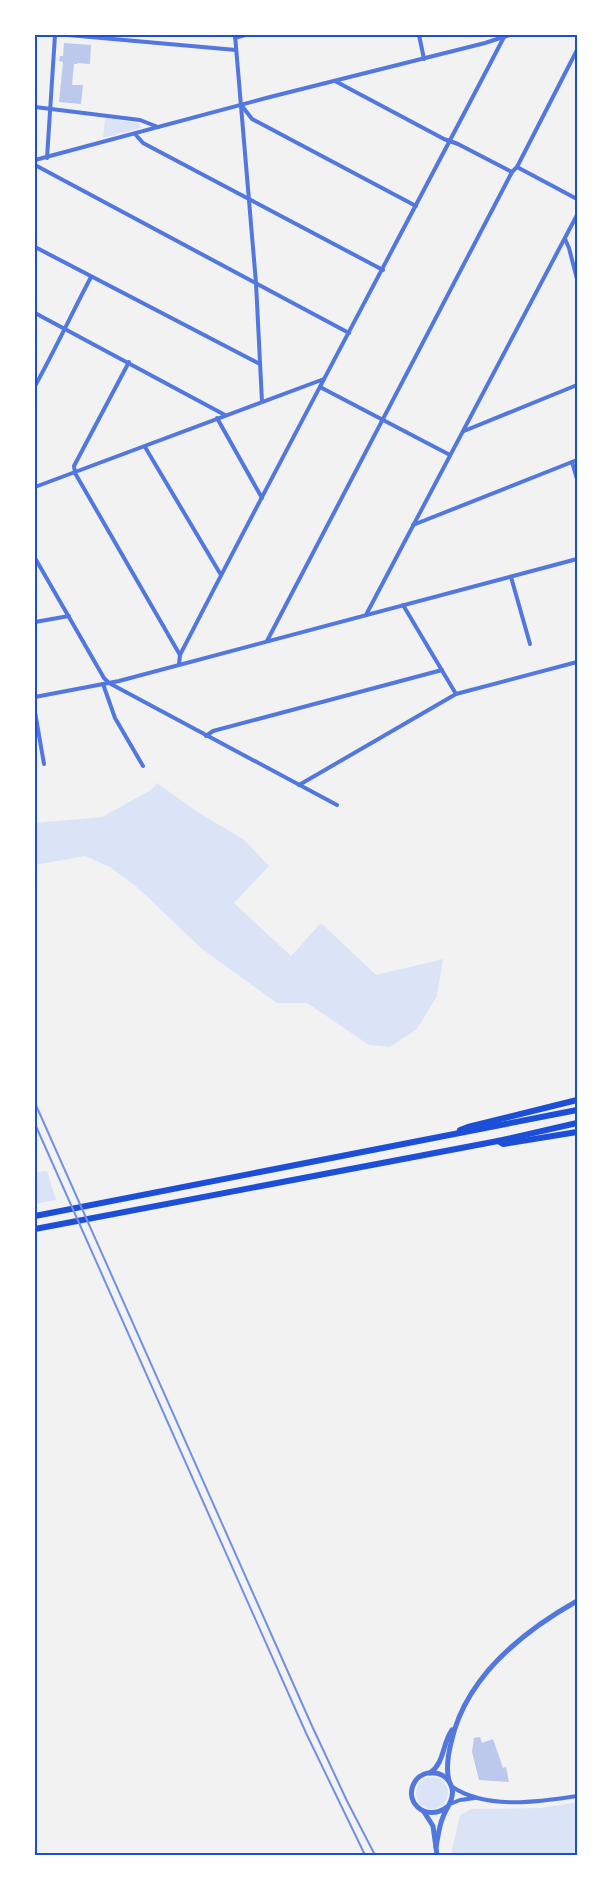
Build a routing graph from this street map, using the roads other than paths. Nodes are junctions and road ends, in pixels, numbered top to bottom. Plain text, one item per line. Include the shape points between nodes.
1 (55, 35) edge
2 (68, 35) edge
3 (245, 35) edge
4 (419, 35) edge
5 (510, 35) edge
6 (235, 36) edge
7 (504, 37) junction
8 (236, 50) junction
9 (577, 50) edge
10 (424, 59) junction
11 (335, 81) junction
12 (241, 105) junction
13 (35, 108) edge
14 (50, 109) junction
15 (159, 127) junction
16 (135, 134) junction
17 (451, 141) junction
18 (47, 158) junction
19 (35, 160) edge
20 (35, 165) edge
21 (517, 167) junction
22 (512, 172) junction
23 (249, 198) junction
24 (577, 198) edge
25 (416, 206) junction
26 (577, 215) edge
27 (565, 239) junction
28 (35, 247) edge
29 (383, 270) junction
30 (91, 277) junction
31 (577, 279) edge
32 (256, 283) junction
33 (35, 312) edge
34 (65, 328) junction
35 (350, 332) junction
36 (129, 362) junction
37 (260, 364) junction
38 (324, 379) junction
39 (577, 385) edge
40 (35, 386) edge
41 (320, 387) junction
42 (262, 402) junction
43 (225, 415) junction
44 (216, 418) junction
45 (384, 419) junction
46 (464, 431) junction
47 (145, 447) junction
48 (450, 455) junction
49 (575, 461) edge
50 (74, 473) junction
51 (577, 479) edge
52 (35, 487) edge
53 (262, 498) junction
54 (413, 525) junction
55 (35, 558) edge
56 (577, 559) edge
57 (221, 575) junction
58 (511, 577) junction
59 (403, 605) junction
60 (367, 614) junction
61 (69, 616) junction
62 (35, 622) edge
63 (267, 641) junction
64 (530, 644) dead end
65 (180, 655) junction
66 (577, 662) edge
67 (179, 664) junction
68 (442, 670) junction
69 (109, 683) junction
70 (103, 684) junction
71 (456, 694) junction
72 (35, 698) edge
73 (35, 712) edge
74 (206, 736) junction
75 (44, 764) dead end
76 (143, 766) dead end
77 (299, 785) junction
78 (337, 805) dead end
79 (577, 1100) edge
80 (577, 1110) edge
81 (577, 1123) edge
82 (577, 1132) edge
83 (451, 1134) junction
84 (498, 1141) junction
85 (35, 1216) edge
86 (35, 1230) edge
87 (577, 1601) edge
88 (454, 1728) junction
89 (430, 1773) junction
90 (450, 1784) junction
91 (577, 1796) edge
92 (477, 1798) junction
93 (448, 1806) junction
94 (424, 1812) junction
95 (436, 1847) junction
96 (438, 1855) edge

1 - 14 street
2 - 8 street
3 - 6 street
4 - 10 street
5 - 7 street
6 - 8 street
7 - 10 street
7 - 17 street
8 - 12 street
9 - 21 street
10 - 11 street
11 - 12 street
11 - 17 street
12 - 15 street
12 - 23 street
12 - 25 street via 252,120
13 - 14 street
14 - 15 street via 140,120
14 - 18 street
15 - 16 street
16 - 18 street
16 - 23 street via 143,143
17 - 22 street
17 - 25 street
18 - 19 street
20 - 32 street
21 - 22 street
21 - 24 street
22 - 45 street
23 - 29 street
23 - 32 street
25 - 29 street
26 - 27 street
27 - 31 street
27 - 46 street
28 - 30 street
29 - 35 street
30 - 34 street
30 - 37 street
32 - 35 street
32 - 37 street
33 - 34 street
34 - 36 street
34 - 40 street
35 - 38 street
36 - 43 street
36 - 50 street via 74,466
37 - 42 street
38 - 41 street
38 - 42 street
39 - 46 street
41 - 45 street
41 - 53 street
42 - 43 street
43 - 44 street
44 - 47 street
44 - 53 street
45 - 48 street
45 - 63 street
46 - 48 street
47 - 50 street
47 - 57 street
48 - 54 street
49 - 51 street
49 - 54 street
50 - 52 street
50 - 65 street
53 - 57 street
54 - 60 street
55 - 61 street
56 - 58 street
57 - 65 street
58 - 59 street
58 - 64 street
59 - 60 street
59 - 68 street
60 - 63 street
61 - 62 street
61 - 69 street
63 - 67 street
65 - 67 street
66 - 71 street
67 - 69 street
68 - 71 street
68 - 74 street via 213,731
69 - 70 street
69 - 74 street
70 - 72 street
70 - 76 street via 115,718
71 - 77 street
73 - 75 street
74 - 77 street
77 - 78 street
79 - 83 highway
80 - 83 highway
81 - 84 highway
82 - 84 highway via 503,1144
83 - 85 highway
84 - 86 highway
87 - 88 street via 537,1626 502,1656 482,1678
88 - 89 street via 439,1764
88 - 90 street via 447,1775
89 - 90 street via 442,1775
89 - 94 street via 416,1781 412,1793 415,1804
90 - 92 street
90 - 93 street via 453,1794
91 - 92 street via 520,1802
92 - 93 street via 460,1800
93 - 94 street via 436,1813
93 - 95 street
94 - 95 street via 433,1826
95 - 96 street

